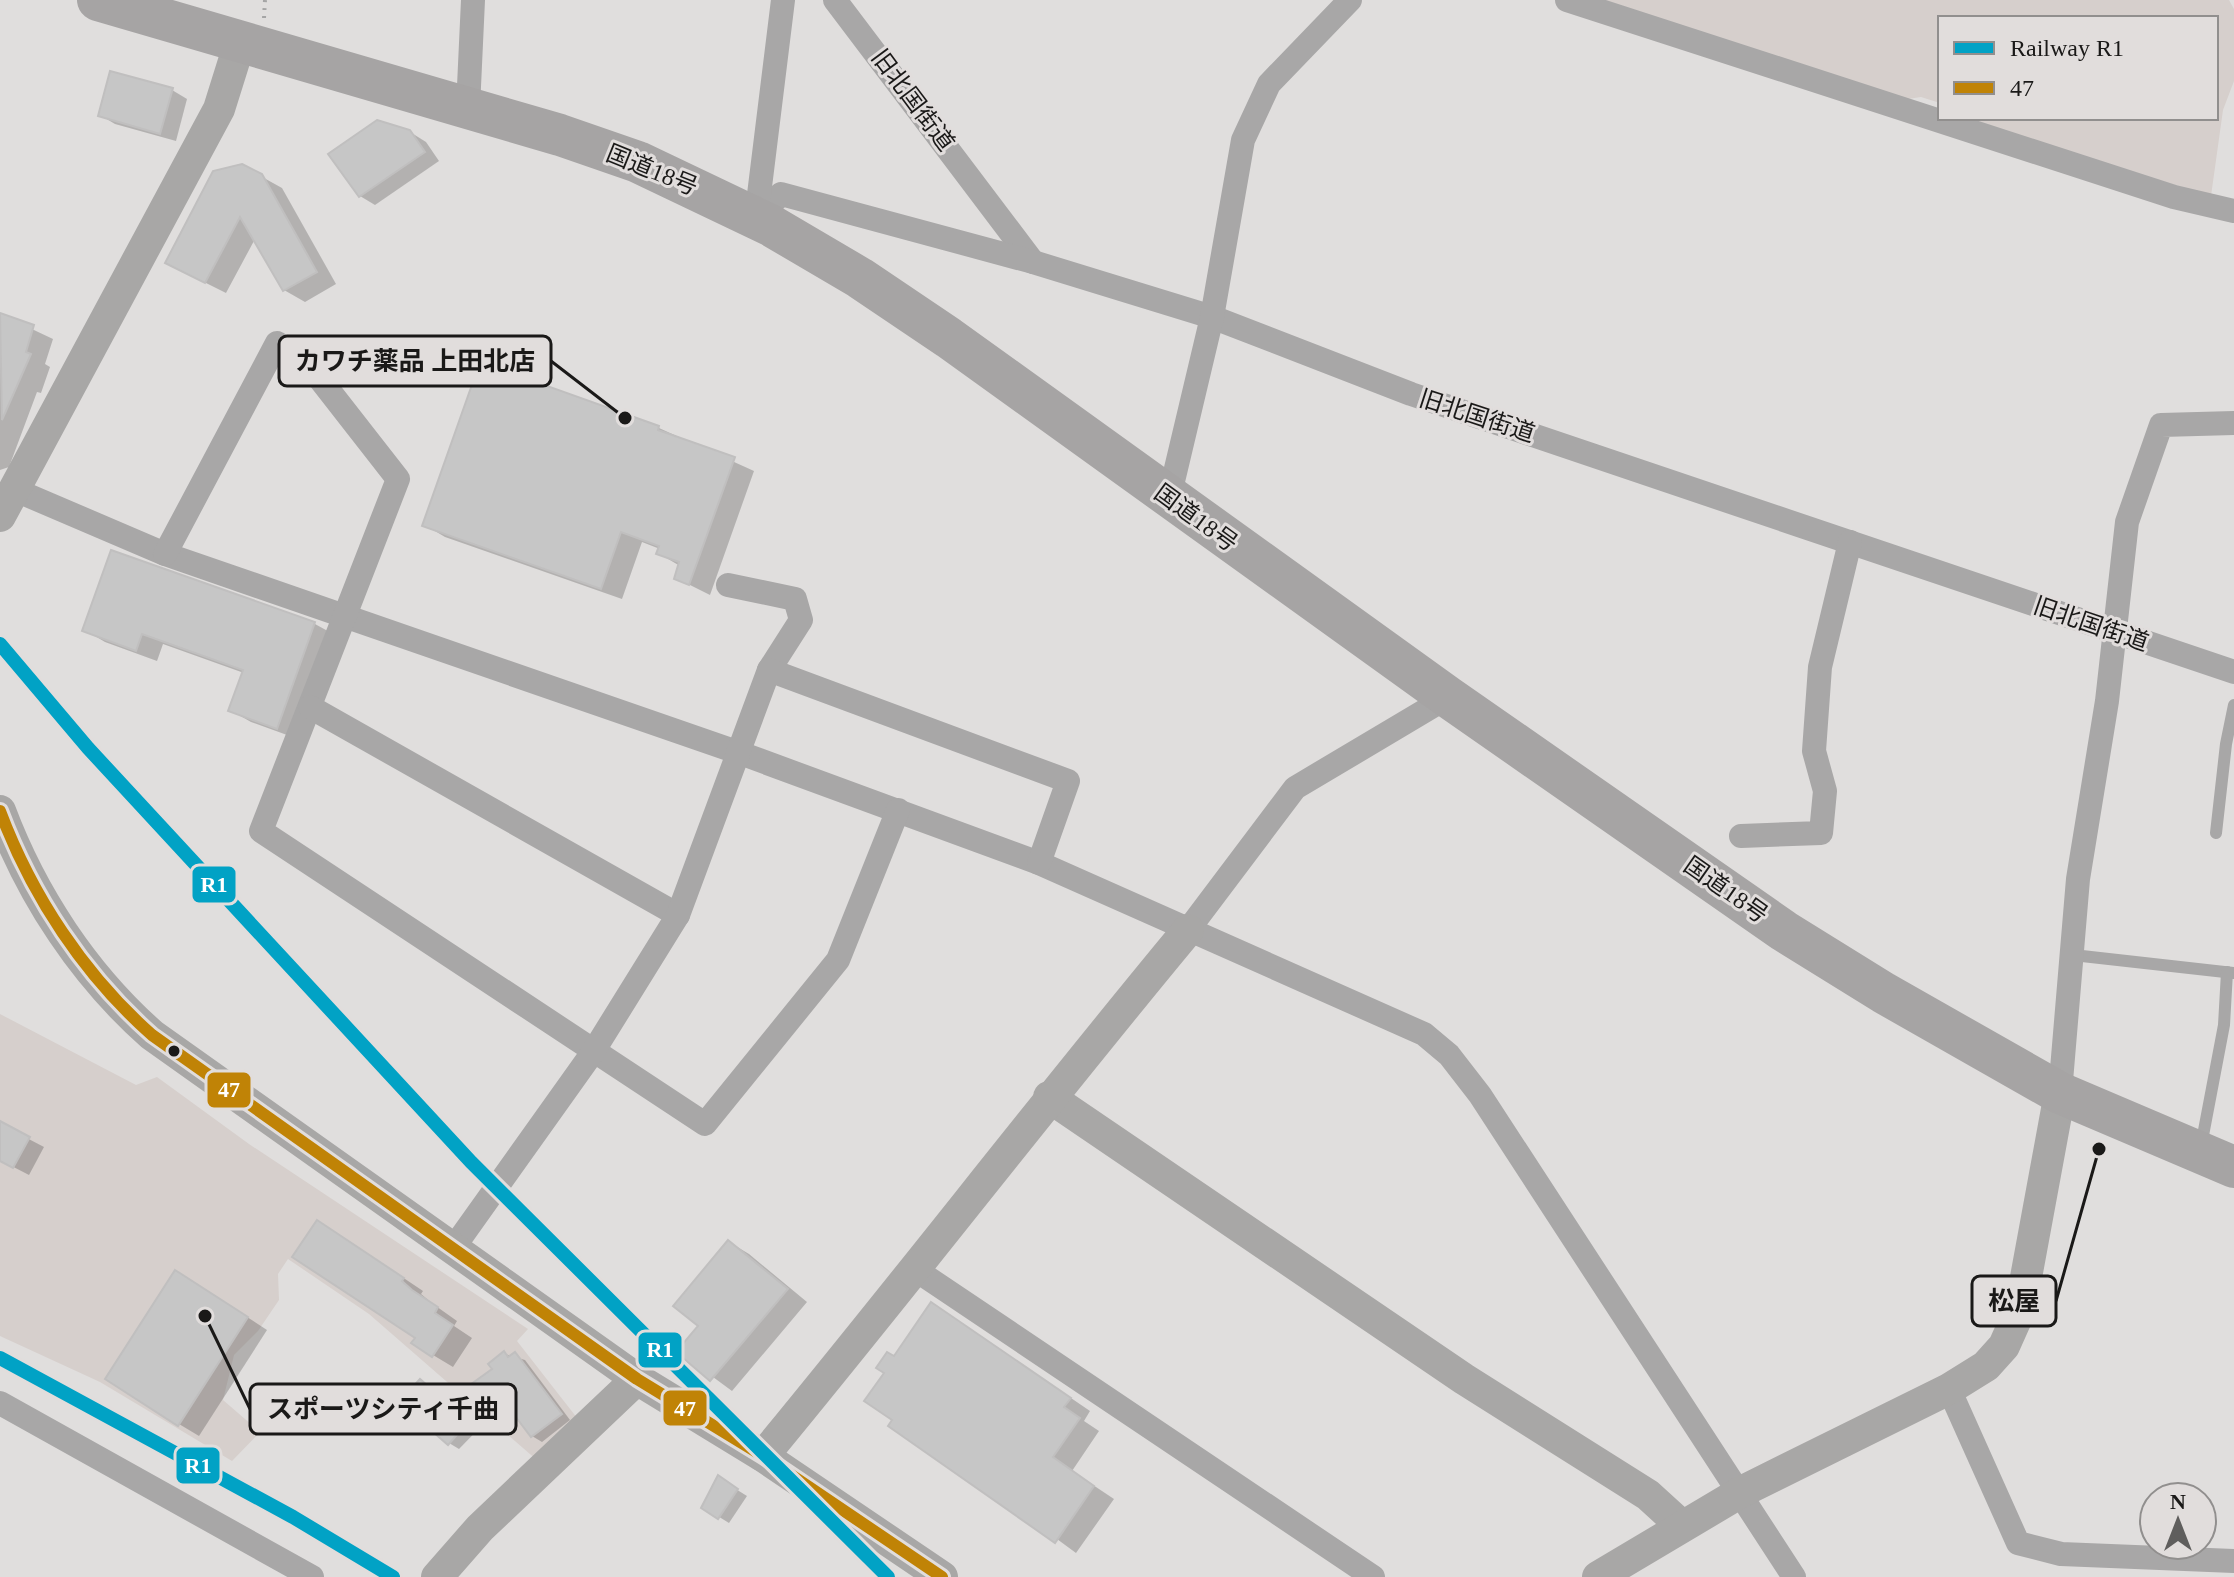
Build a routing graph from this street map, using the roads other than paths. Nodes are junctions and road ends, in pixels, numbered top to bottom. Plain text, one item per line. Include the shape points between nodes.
1 (98, 0) edge
2 (473, 0) edge
3 (783, 0) edge
4 (835, 0) edge
5 (1350, 0) edge
6 (1567, 0) edge
7 (240, 42) junction
8 (468, 108) junction
9 (2234, 211) edge
10 (756, 219) junction
11 (1033, 262) junction
12 (1212, 317) junction
13 (2234, 423) edge
14 (2202, 424) junction
15 (2234, 437) edge
16 (4, 497) edge
17 (1169, 498) junction
18 (1850, 542) junction
19 (165, 554) junction
20 (728, 585) dead end
21 (343, 617) junction
22 (2115, 633) junction
23 (769, 670) junction
24 (2234, 672) edge
25 (1448, 697) junction
26 (2234, 705) edge
27 (310, 707) junction
28 (740, 753) junction
29 (898, 810) junction
30 (0, 811) edge
31 (2216, 833) dead end
32 (1741, 836) dead end
33 (1039, 863) junction
34 (678, 915) junction
35 (1188, 930) junction
36 (2073, 955) junction
37 (2230, 972) edge
38 (2229, 1026) edge
39 (593, 1052) junction
40 (2060, 1093) junction
41 (1049, 1097) junction
42 (2217, 1159) edge
43 (454, 1247) junction
44 (916, 1270) junction
45 (637, 1379) junction
46 (1949, 1389) junction
47 (0, 1403) edge
48 (763, 1456) junction
49 (1741, 1492) junction
50 (1682, 1526) junction
51 (2234, 1561) edge
52 (312, 1577) edge
53 (437, 1577) edge
54 (942, 1577) edge
55 (1373, 1577) edge
56 (1598, 1577) edge
57 (1794, 1577) edge

1 - 7 highway, 国道18号
2 - 8 street
3 - 10 street
4 - 11 street, 旧北国街道
5 - 12 street via 1269,84 1254,111 1237,165
6 - 9 street via 2174,197
7 - 8 highway, 国道18号
7 - 16 street via 219,109
8 - 10 highway, 国道18号 via 638,162
10 - 11 street via 781,194
10 - 17 highway, 国道18号 via 886,295
11 - 12 street, 旧北国街道
12 - 17 street
12 - 18 street, 旧北国街道 via 1411,394
13 - 14 street
14 - 15 lane
14 - 22 street via 2161,425 2127,522
16 - 19 street
17 - 25 highway, 国道18号
18 - 22 street, 旧北国街道
18 - 32 street via 1820,667 1814,751 1825,791 1821,833
19 - 21 street
19 - 21 street via 277,343 309,365 398,479
20 - 23 street via 795,599 801,620
21 - 27 street
21 - 28 street
22 - 24 street, 旧北国街道
22 - 36 street via 2078,879
23 - 28 street
23 - 33 street via 1068,781
25 - 35 street via 1295,788
25 - 40 highway, 国道18号 via 1784,931
26 - 31 lane
27 - 34 street
27 - 39 street via 261,831
28 - 29 street
28 - 34 street
29 - 33 street
29 - 39 street via 838,960 705,1124
30 - 43 street via 21,861 68,941 130,1015 191,1065
33 - 35 street
34 - 39 street
35 - 41 street
35 - 49 street via 1424,1034 1449,1055
36 - 37 lane
36 - 40 street
37 - 38 lane
38 - 42 lane
39 - 43 street
40 - 42 highway, 国道18号
40 - 46 street via 2014,1329 1986,1366
41 - 44 street
41 - 50 street via 1464,1379 1648,1495
43 - 45 street
44 - 48 street
44 - 55 street
45 - 48 street
45 - 53 street via 480,1528
46 - 49 street
46 - 51 street via 2018,1543 2061,1554
47 - 52 street
48 - 54 street
49 - 50 street
49 - 57 street
50 - 56 street

